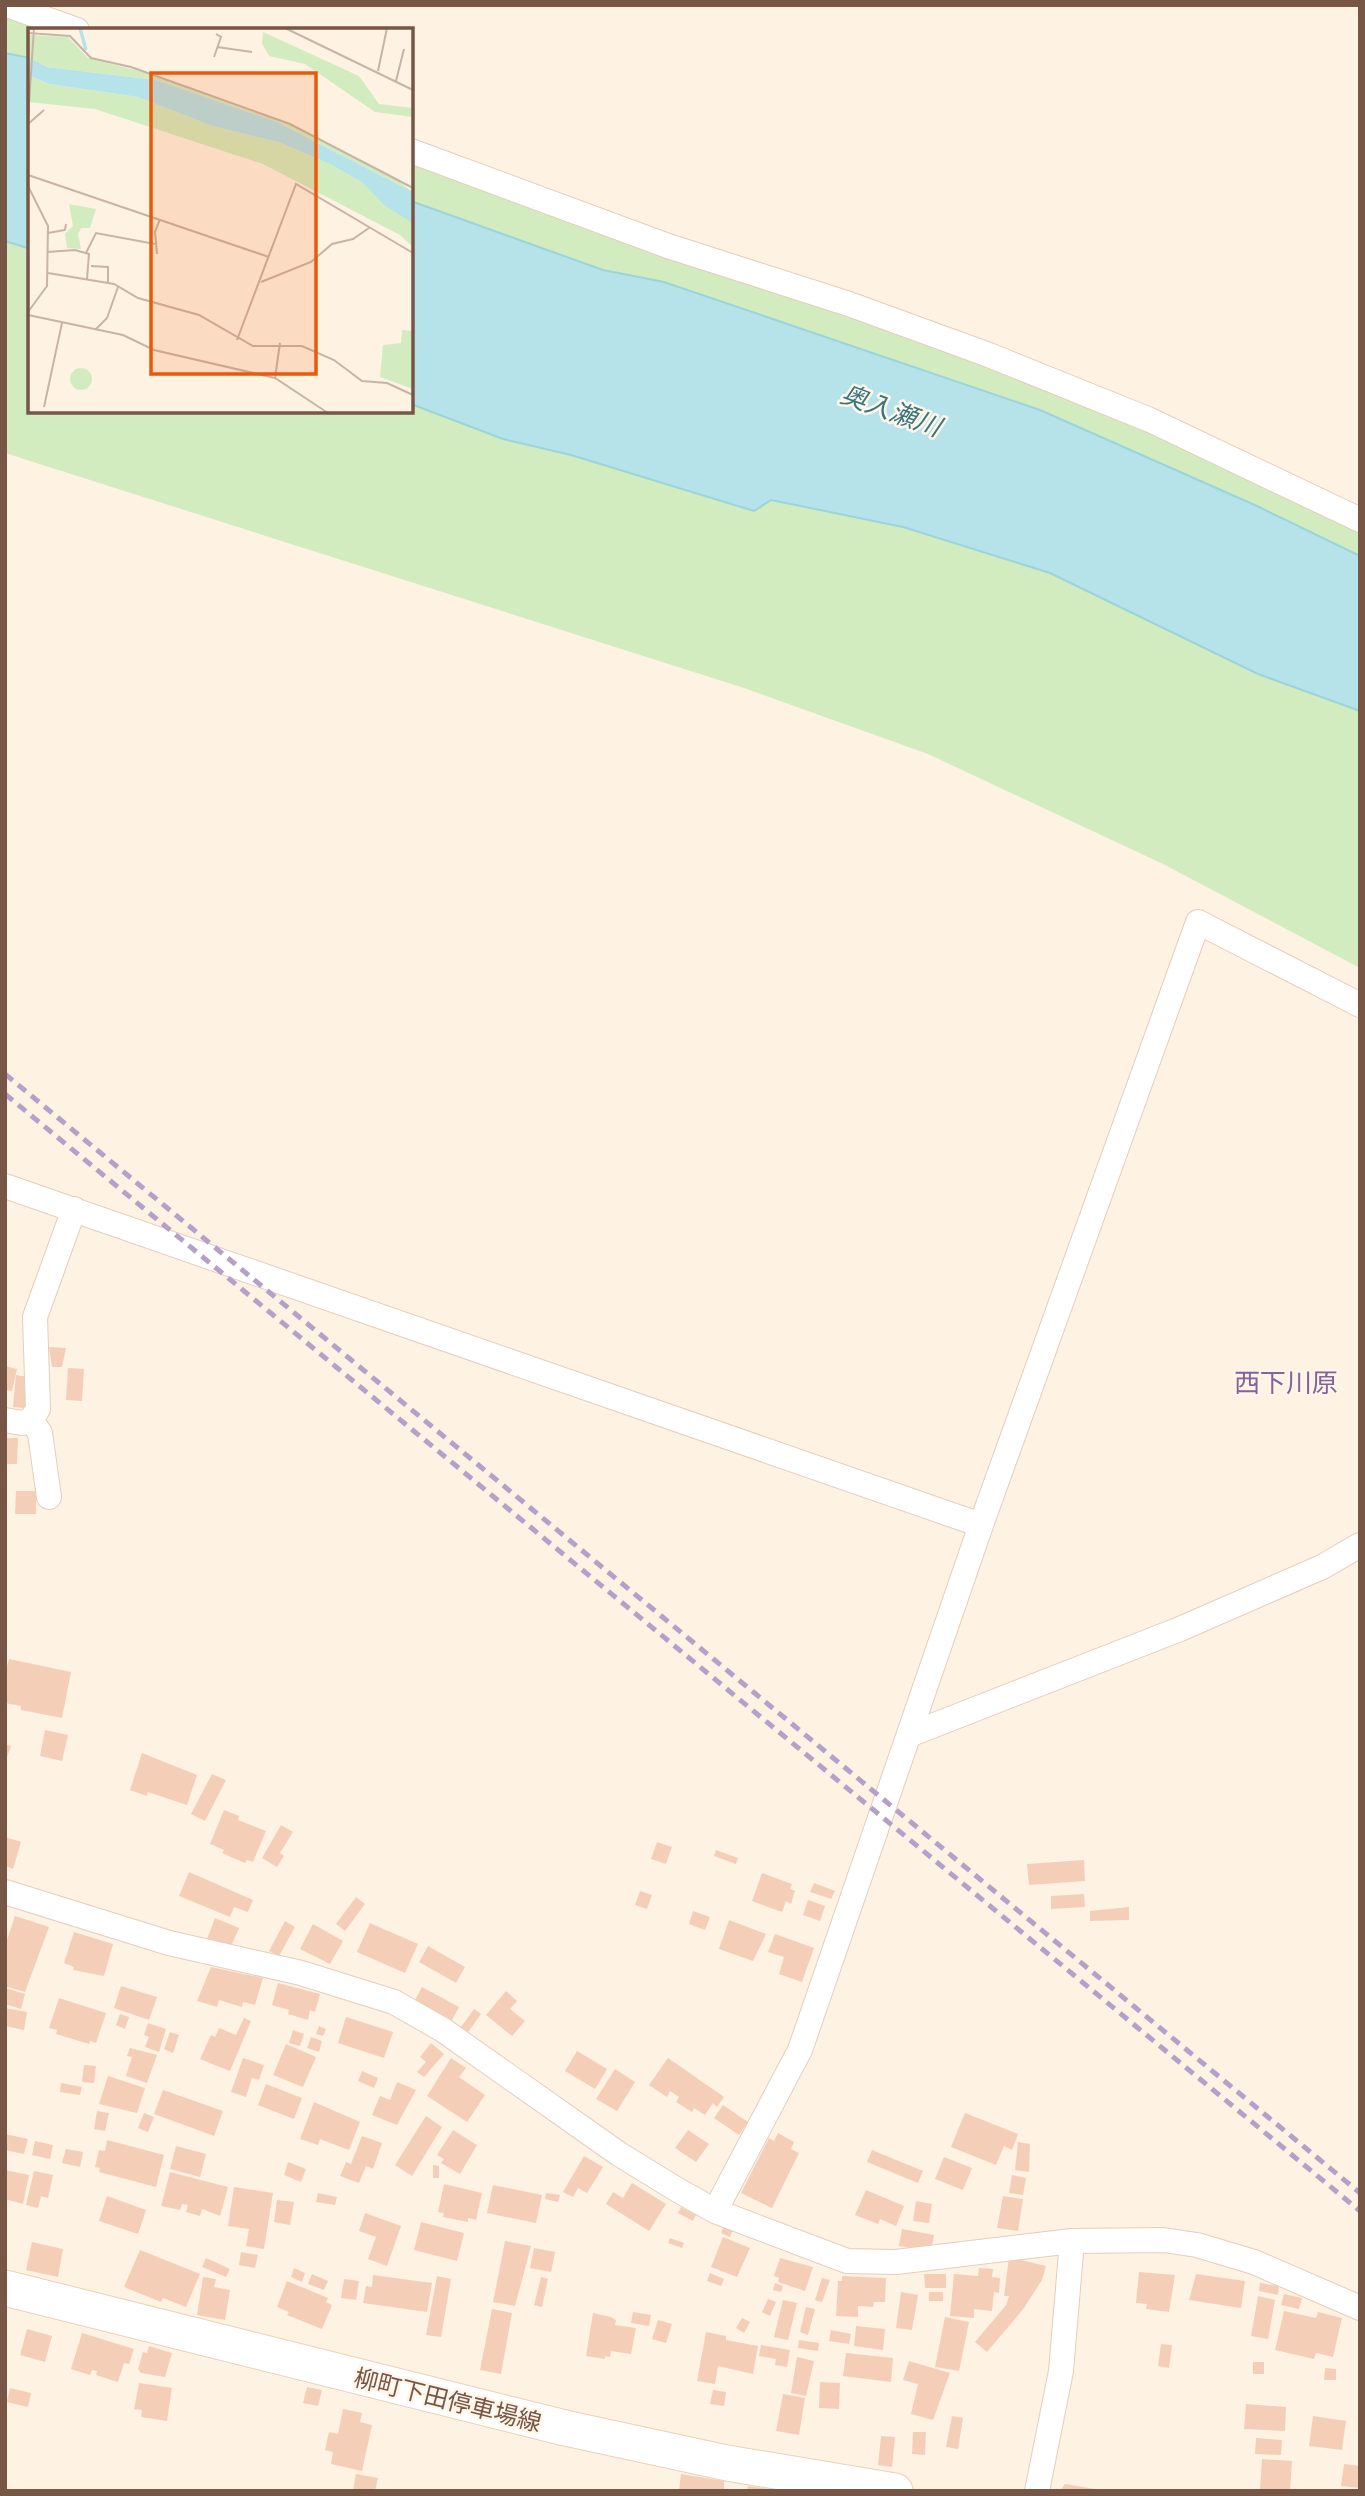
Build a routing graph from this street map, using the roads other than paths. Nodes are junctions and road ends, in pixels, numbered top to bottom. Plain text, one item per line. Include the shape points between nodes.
1 (7, 5) edge
2 (71, 28) edge
3 (413, 152) edge
4 (1360, 520) edge
5 (1360, 1005) edge
6 (5, 1186) edge
7 (74, 1209) junction
8 (5, 1420) edge
9 (31, 1420) junction
10 (49, 1496) dead end
11 (981, 1525) junction
12 (1360, 1545) edge
13 (909, 1735) junction
14 (5, 1892) edge
15 (715, 2211) junction
16 (1072, 2241) junction
17 (5, 2288) edge
18 (1360, 2308) edge
19 (895, 2491) edge
20 (1037, 2491) edge

1 - 2 street
3 - 4 street via 668,246 989,355 1150,420
5 - 11 street via 1198,922
6 - 7 street
7 - 9 street via 35,1317 38,1409
7 - 11 street
8 - 9 street
9 - 10 street via 40,1433
11 - 13 street
12 - 13 street via 1322,1567 1180,1629
13 - 15 street via 800,2050
14 - 15 street via 169,1943 301,1973 394,2002 497,2066 620,2154
15 - 16 street via 847,2261 934,2260
16 - 18 street via 1131,2239 1197,2245 1255,2262
16 - 20 street via 1061,2371
17 - 19 main road, 柳町下田停車場線 via 565,2428 727,2463

